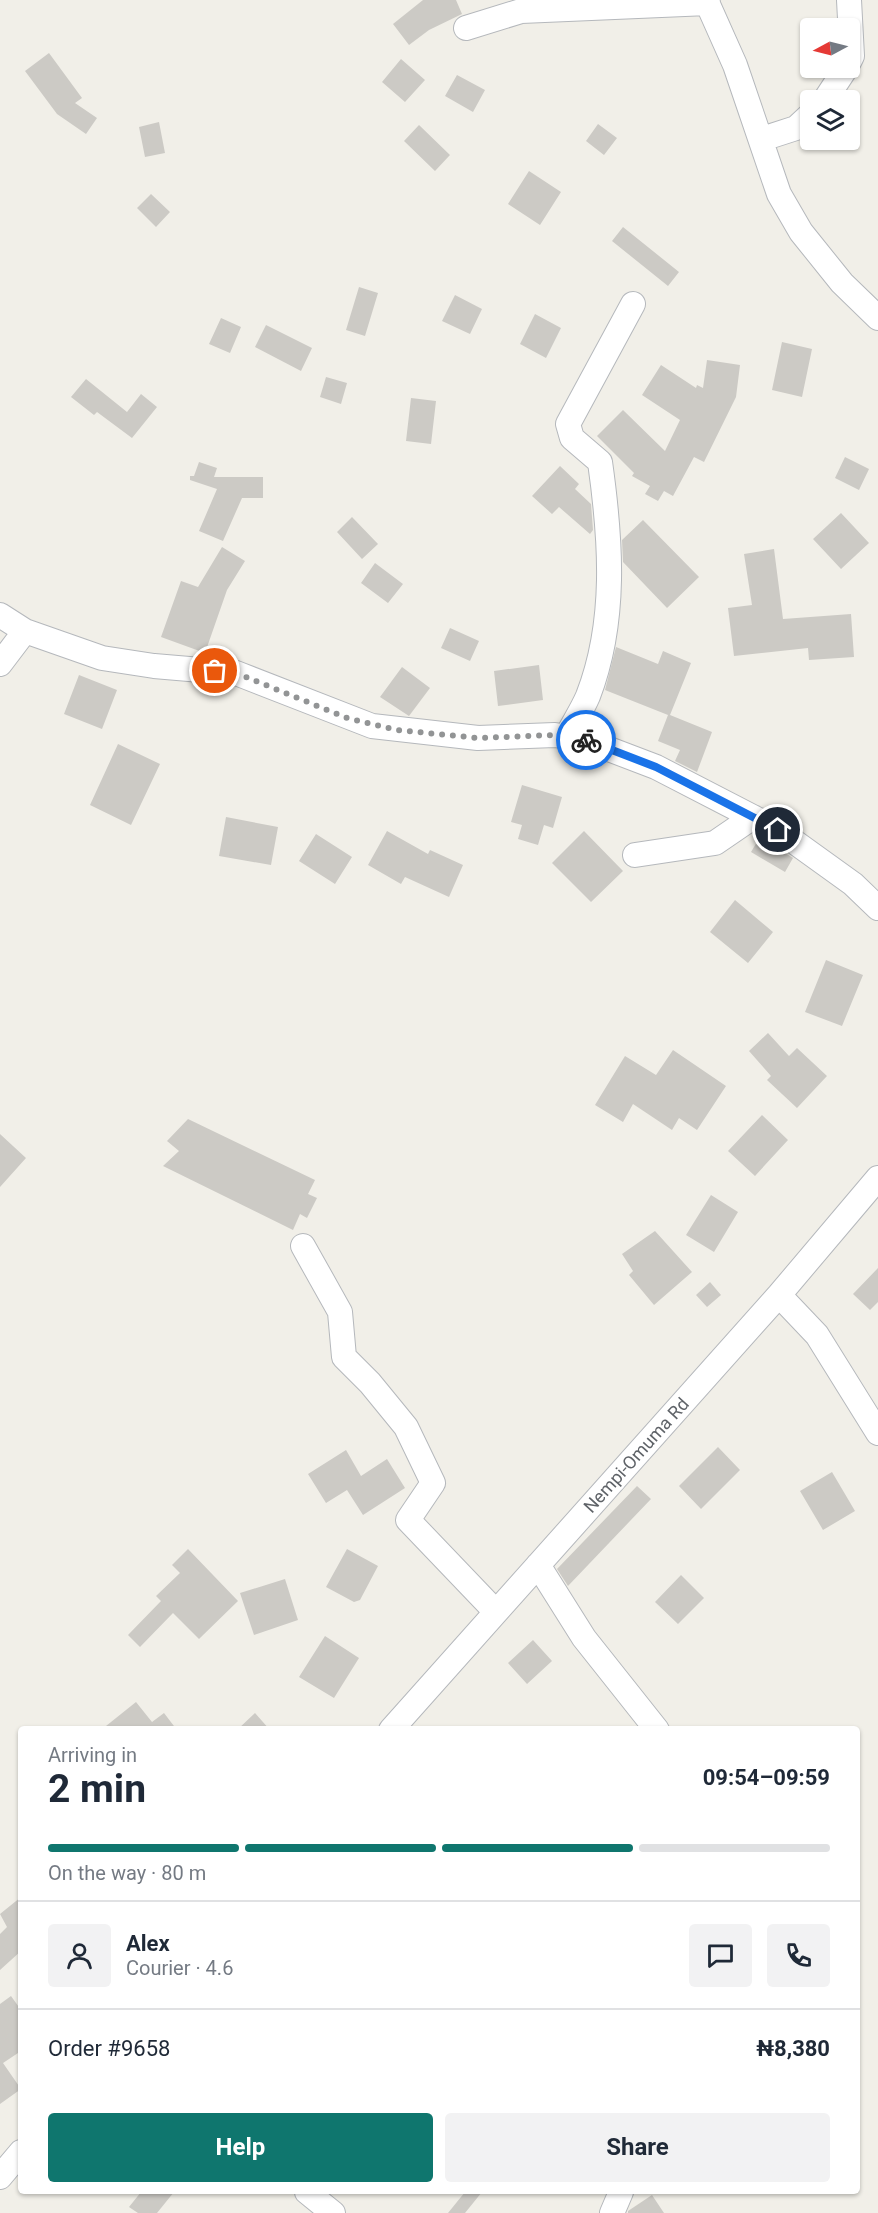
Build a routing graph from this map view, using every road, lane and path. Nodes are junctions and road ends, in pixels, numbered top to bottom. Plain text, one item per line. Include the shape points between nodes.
1 (849, 0) edge
2 (707, 2) edge
3 (850, 18) edge
4 (466, 28) dead end
5 (800, 124) edge
6 (762, 139) junction
7 (633, 304) dead end
8 (878, 318) edge
9 (0, 615) edge
10 (25, 631) junction
11 (0, 664) edge
12 (566, 737) junction
13 (753, 817) junction
14 (635, 855) dead end
15 (878, 908) edge
16 (878, 1178) edge
17 (303, 1246) dead end
18 (779, 1295) junction
19 (878, 1433) edge
20 (538, 1565) junction
21 (496, 1612) junction
22 (395, 1726) edge
23 (654, 1726) edge
24 (309, 2194) edge
25 (620, 2194) edge
26 (333, 2213) edge
27 (612, 2213) edge

1 - 3 street
2 - 4 street via 521,11
2 - 6 street
5 - 6 street
6 - 8 street via 779,194 801,231 842,283
7 - 12 street via 568,424 572,438 600,462 610,579 598,661 588,696
9 - 10 street
10 - 11 street
10 - 12 street via 102,658 236,673 347,718 397,730 478,738
12 - 13 street via 585,740 656,767
13 - 14 street via 715,843
13 - 15 street via 844,877
16 - 18 street, Nempi-Omuma Rd
17 - 21 street via 340,1312 344,1357 406,1427 433,1483 408,1520
18 - 19 street via 817,1335
18 - 20 street, Nempi-Omuma Rd
20 - 21 street, Nempi-Omuma Rd
20 - 23 street via 584,1638
21 - 22 street, Nempi-Omuma Rd
24 - 26 street
25 - 27 street

